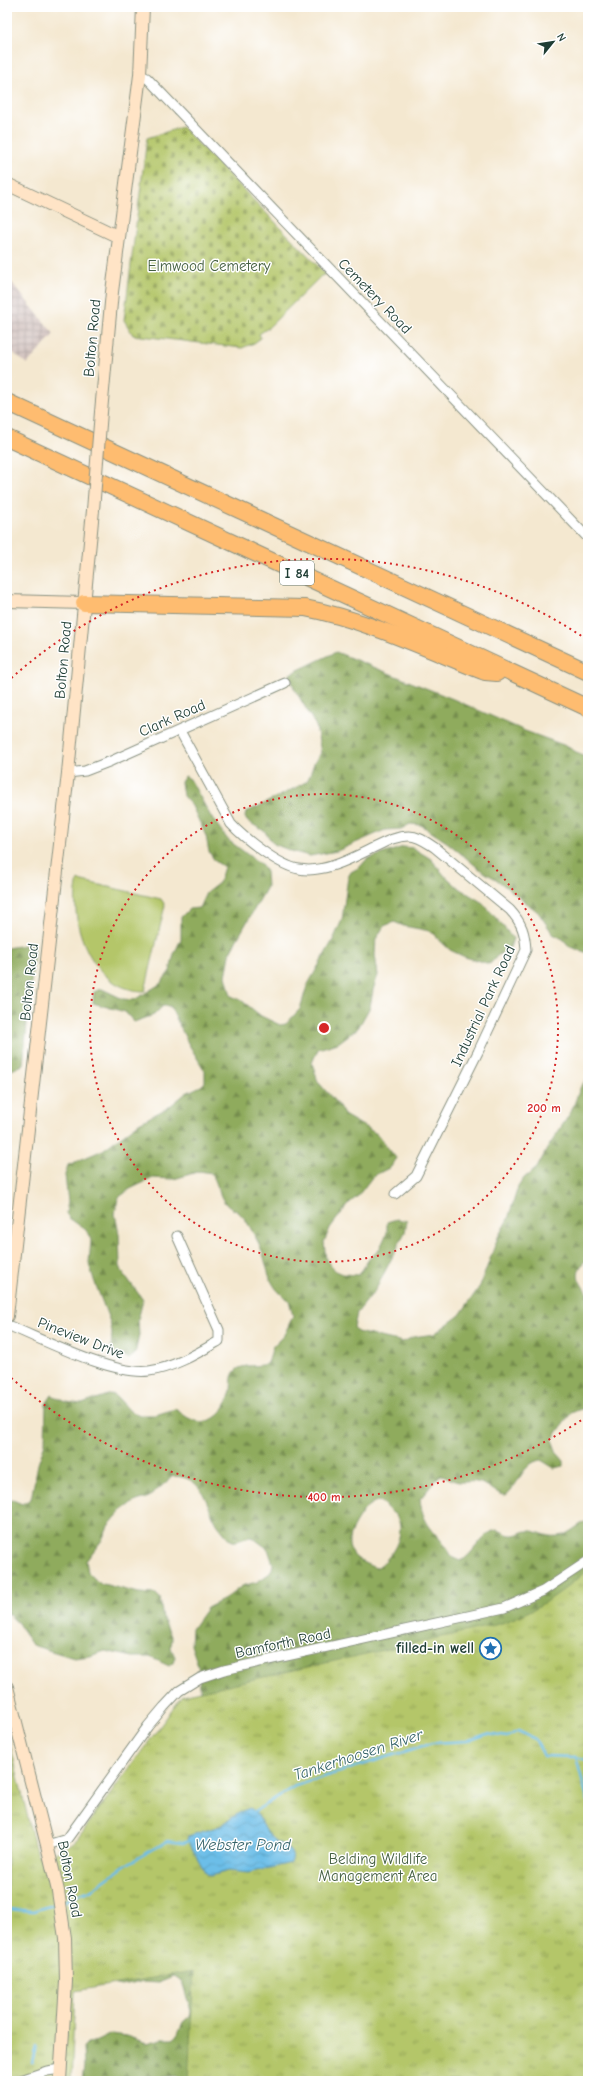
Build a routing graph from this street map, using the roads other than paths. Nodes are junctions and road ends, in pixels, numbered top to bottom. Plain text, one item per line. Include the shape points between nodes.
1 (143, 7) edge
2 (140, 75) junction
3 (7, 184) edge
4 (119, 236) junction
5 (7, 391) edge
6 (7, 402) edge
7 (54, 424) junction
8 (7, 438) edge
9 (588, 538) edge
10 (7, 601) edge
11 (84, 603) junction
12 (588, 672) edge
13 (514, 674) junction
14 (285, 683) dead end
15 (588, 708) edge
16 (180, 731) junction
17 (68, 773) junction
18 (395, 1194) dead end
19 (177, 1236) dead end
20 (7, 1316) edge
21 (7, 1325) edge
22 (588, 1561) edge
23 (7, 1688) edge
24 (47, 1845) junction
25 (61, 2069) junction
26 (18, 2081) edge
27 (60, 2081) edge

1 - 2 street, Bolton Road
2 - 4 street, Bolton Road
2 - 9 street, Cemetery Road via 147,78
3 - 4 street
4 - 11 street, Bolton Road, bridge
5 - 7 highway via 33,405
6 - 7 highway, I 84
7 - 12 highway, I 84
8 - 13 highway, I 84
10 - 11 street
11 - 13 highway via 305,608 382,632 485,672
11 - 17 street, Bolton Road
13 - 15 highway, I 84
14 - 16 street, Clark Road
16 - 17 street, Clark Road via 85,771
16 - 18 street, Industrial Park Road via 231,824 242,836 284,863 298,869 328,867 395,838 410,836 434,847 520,921 525,934 526,950 523,957 416,1176
17 - 20 street, Bolton Road
19 - 21 street, Pineview Drive via 219,1330 219,1341 208,1347 166,1367 132,1372 103,1364
22 - 24 street, Bamforth Road via 543,1591 504,1608 224,1670 200,1678 179,1691 148,1726 67,1839
23 - 24 street, Bolton Road
24 - 25 street, Bolton Road via 58,1891 65,1938 66,1981
25 - 26 street via 46,2071
25 - 27 street, Bolton Road

